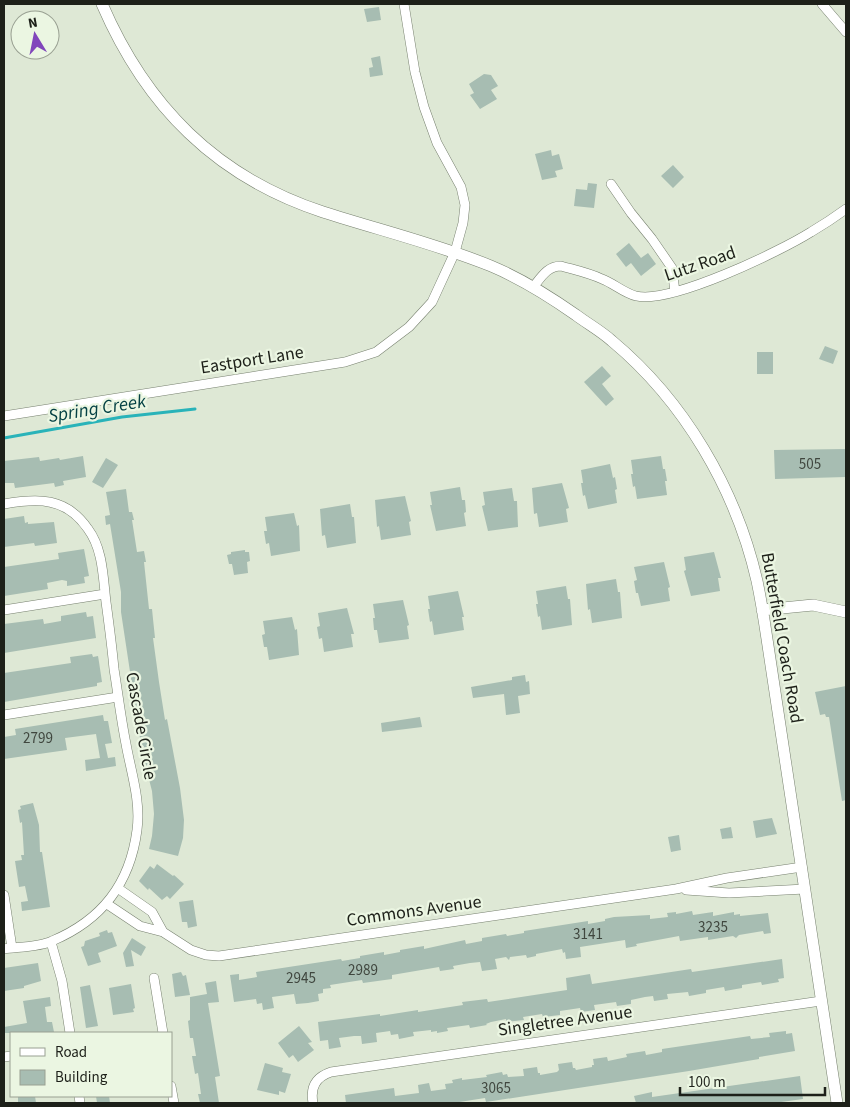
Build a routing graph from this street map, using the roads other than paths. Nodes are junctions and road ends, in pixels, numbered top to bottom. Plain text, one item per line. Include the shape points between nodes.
1 (102, 4) edge
2 (404, 4) edge
3 (822, 4) edge
4 (846, 32) edge
5 (611, 184) dead end
6 (846, 209) edge
7 (455, 252) junction
8 (534, 286) junction
9 (675, 292) junction
10 (4, 416) edge
11 (4, 504) edge
12 (105, 594) junction
13 (4, 610) edge
14 (762, 610) junction
15 (846, 612) edge
16 (118, 697) junction
17 (4, 715) edge
18 (802, 867) junction
19 (119, 888) junction
20 (676, 889) junction
21 (805, 890) junction
22 (4, 895) edge
23 (107, 904) junction
24 (163, 932) junction
25 (51, 942) junction
26 (8, 949) edge
27 (154, 978) dead end
28 (822, 1000) junction
29 (70, 1032) edge
30 (163, 1032) edge
31 (313, 1103) edge
32 (837, 1103) edge

1 - 7 main road, Butterfield Coach Road via 132,64 152,92 174,119 227,164 258,184 322,212
2 - 7 street via 424,107 437,143 463,196 464,223
3 - 4 street
5 - 9 street via 672,268
6 - 9 street, Lutz Road via 810,233 753,262
7 - 8 main road, Butterfield Coach Road
7 - 10 street, Eastport Lane via 432,302 410,327 376,352 345,362
8 - 9 street, Lutz Road via 548,269 561,266 601,278 636,296
8 - 14 main road, Butterfield Coach Road via 611,340 646,373 677,410 709,459 732,504 754,570
11 - 12 street, Cascade Circle via 27,500 53,502 74,512 89,530 100,553
12 - 13 street
12 - 16 street, Cascade Circle
14 - 15 main road via 813,605
14 - 18 main road, Butterfield Coach Road
16 - 17 street
16 - 19 street, Cascade Circle via 137,802 137,829
18 - 20 street, Commons Avenue
18 - 21 main road, Butterfield Coach Road
19 - 23 street, Cascade Circle
19 - 24 street, Commons Avenue via 152,912
20 - 21 street, Commons Avenue via 729,894
20 - 24 street, Commons Avenue via 219,956 191,950
21 - 28 main road, Butterfield Coach Road
22 - 26 street
23 - 24 street, Commons Avenue via 140,926
23 - 25 street, Cascade Circle via 82,924
25 - 26 street, Cascade Circle
25 - 29 street via 62,981
27 - 30 street
28 - 31 street, Singletree Avenue via 331,1072 316,1080 312,1088
28 - 32 main road, Butterfield Coach Road

